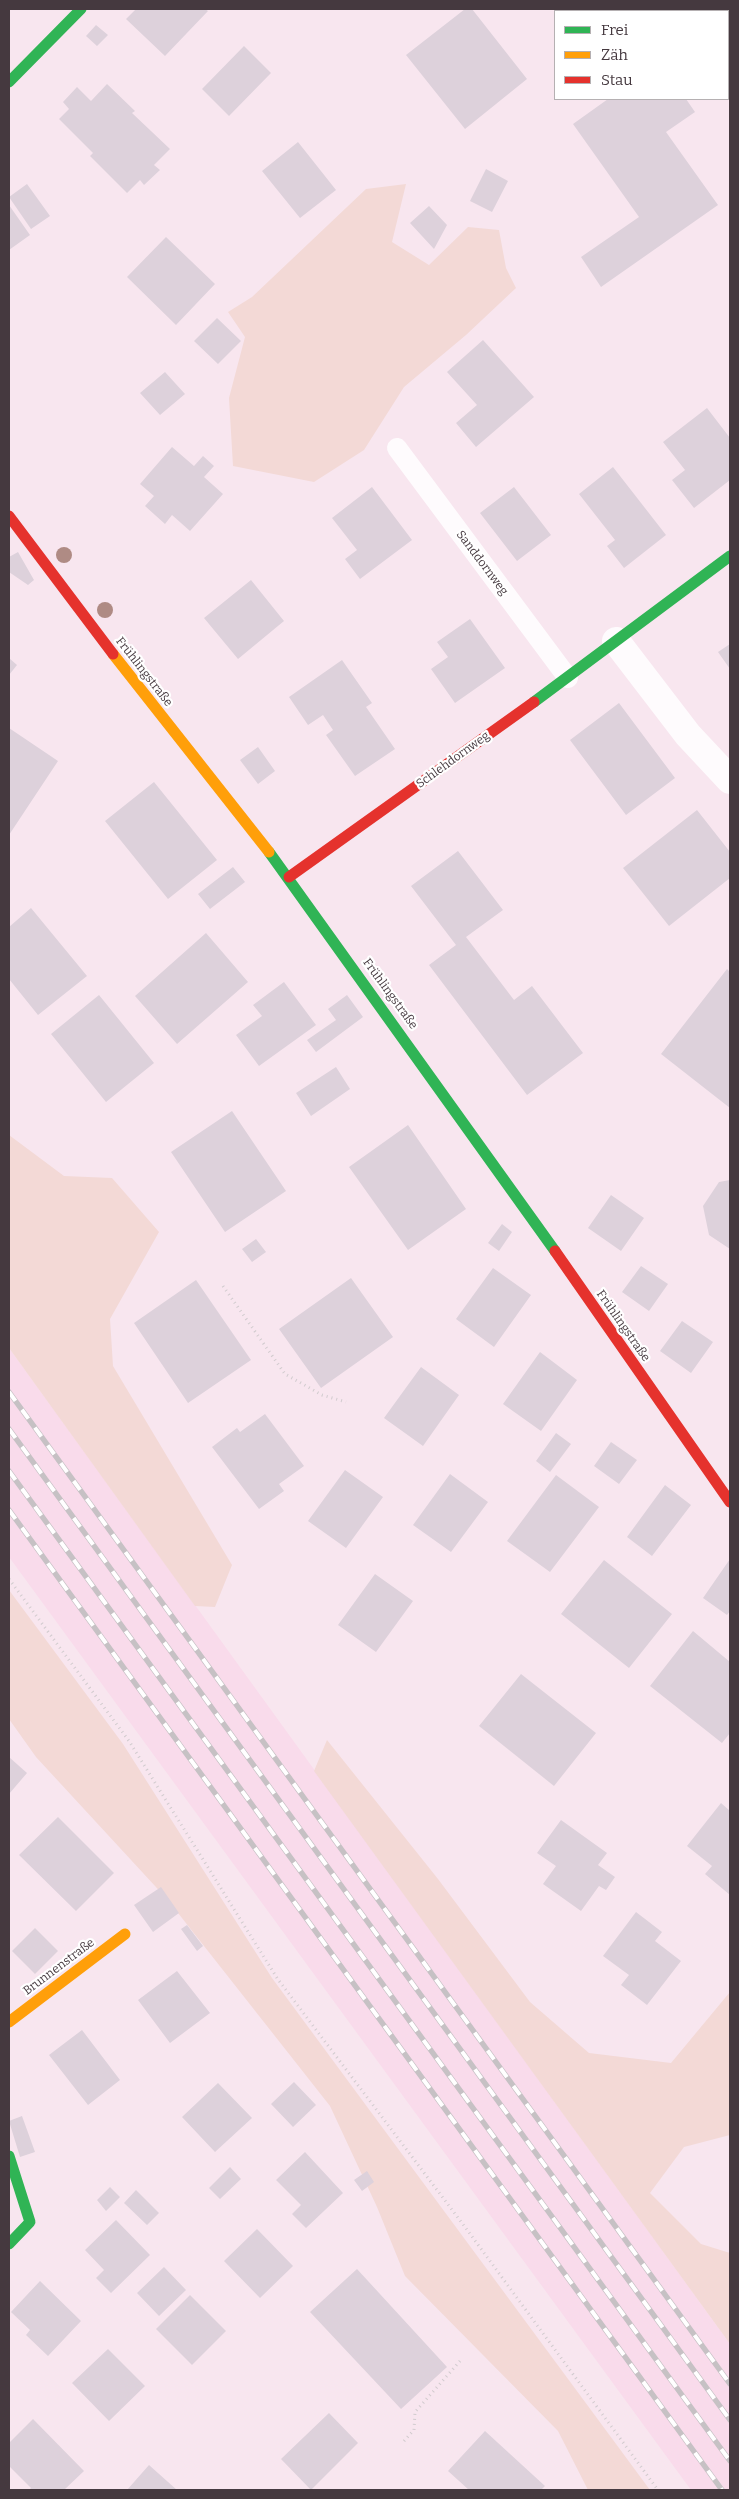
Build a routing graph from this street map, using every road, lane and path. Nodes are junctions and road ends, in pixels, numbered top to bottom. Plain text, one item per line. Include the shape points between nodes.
1 (81, 9) edge
2 (9, 82) edge
3 (397, 448) dead end
4 (9, 516) edge
5 (730, 556) edge
6 (616, 641) junction
7 (568, 678) junction
8 (730, 780) edge
9 (289, 877) junction
10 (223, 1286) dead end
11 (346, 1402) dead end
12 (730, 1502) edge
13 (9, 1579) edge
14 (125, 1934) dead end
15 (9, 2022) edge
16 (9, 2156) edge
17 (9, 2244) edge
18 (460, 2361) dead end
19 (404, 2441) dead end
20 (658, 2490) edge

1 - 2 street
3 - 7 lane, Sanddornweg
4 - 9 street, Frühlingstraße via 141,692
5 - 6 street, Schlehdornweg
6 - 7 street, Schlehdornweg
6 - 8 street via 688,735
7 - 9 street, Schlehdornweg
9 - 12 street, Frühlingstraße via 514,1190
10 - 11 path via 285,1374 322,1395
13 - 20 path via 129,1742 277,1978
14 - 15 street, Brunnenstraße
16 - 17 street via 30,2222
18 - 19 path via 415,2412 414,2430

